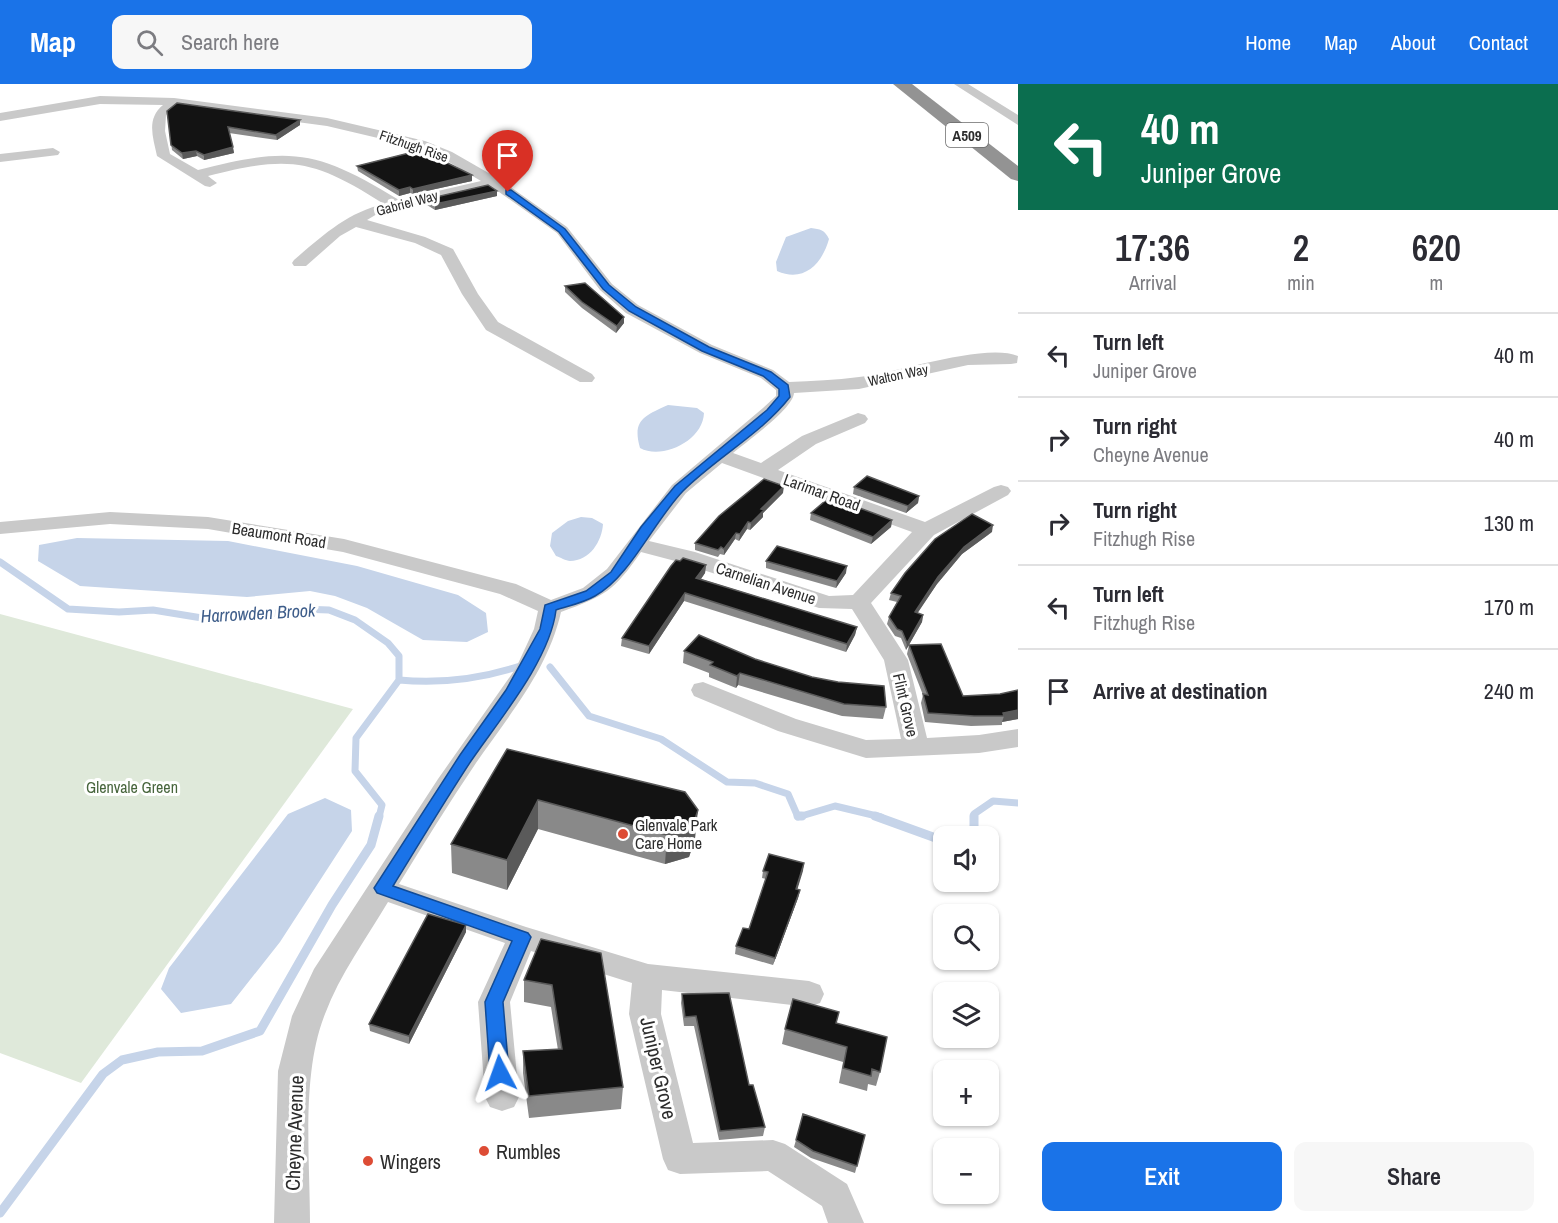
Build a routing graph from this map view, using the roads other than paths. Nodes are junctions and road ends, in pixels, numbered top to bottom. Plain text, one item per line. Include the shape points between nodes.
1 (902, 84) edge
2 (960, 84) edge
3 (174, 102) junction
4 (0, 117) edge
5 (1018, 121) edge
6 (53, 152) dead end
7 (0, 158) edge
8 (195, 175) junction
9 (1018, 175) edge
10 (494, 182) junction
11 (217, 186) dead end
12 (395, 204) junction
13 (352, 221) junction
14 (300, 263) dead end
15 (1011, 359) dead end
16 (586, 378) dead end
17 (784, 388) junction
18 (858, 419) dead end
19 (718, 455) junction
20 (763, 471) junction
21 (1001, 490) dead end
22 (0, 528) edge
23 (926, 530) junction
24 (636, 544) junction
25 (859, 602) junction
26 (550, 608) junction
27 (703, 690) dead end
28 (1018, 738) edge
29 (916, 747) junction
30 (382, 888) junction
31 (522, 937) junction
32 (648, 976) junction
33 (809, 994) dead end
34 (502, 1097) dead end
35 (292, 1223) edge
36 (846, 1223) edge

1 - 9 highway, A509
2 - 5 street
3 - 4 street, Fitzhugh Rise via 100,100
3 - 8 street via 160,114 158,131 164,156
3 - 10 street, Fitzhugh Rise via 371,131 447,155
6 - 7 street
8 - 11 street
8 - 12 street via 264,161 321,164
10 - 12 street, Gabriel Way
10 - 17 street, Fitzhugh Rise via 562,230 606,287 632,309 706,349 767,374
12 - 13 street, Gabriel Way
13 - 14 street, Gabriel Way
13 - 16 street via 420,240 447,252 492,326
15 - 17 street, Walton Way via 968,360 859,383
17 - 19 street via 785,397
18 - 20 street via 809,440
19 - 20 street, Larimar Road
19 - 24 street via 679,489
20 - 23 street, Larimar Road
21 - 23 street
22 - 26 street, Beaumont Road via 110,518 208,524 344,546 508,589
23 - 25 street
24 - 25 street, Carnelian Avenue via 827,603
24 - 26 street via 615,574 591,593
25 - 29 street, Flint Grove via 896,660
26 - 30 street, Cheyne Avenue via 547,629 512,692
27 - 29 street via 787,725 866,749
28 - 29 street
30 - 31 street
30 - 35 street, Cheyne Avenue via 325,978 308,1016 294,1071
31 - 32 street
31 - 34 street via 494,1002
32 - 33 street
32 - 36 street, Juniper Grove via 645,1014 680,1159 773,1155 835,1195

